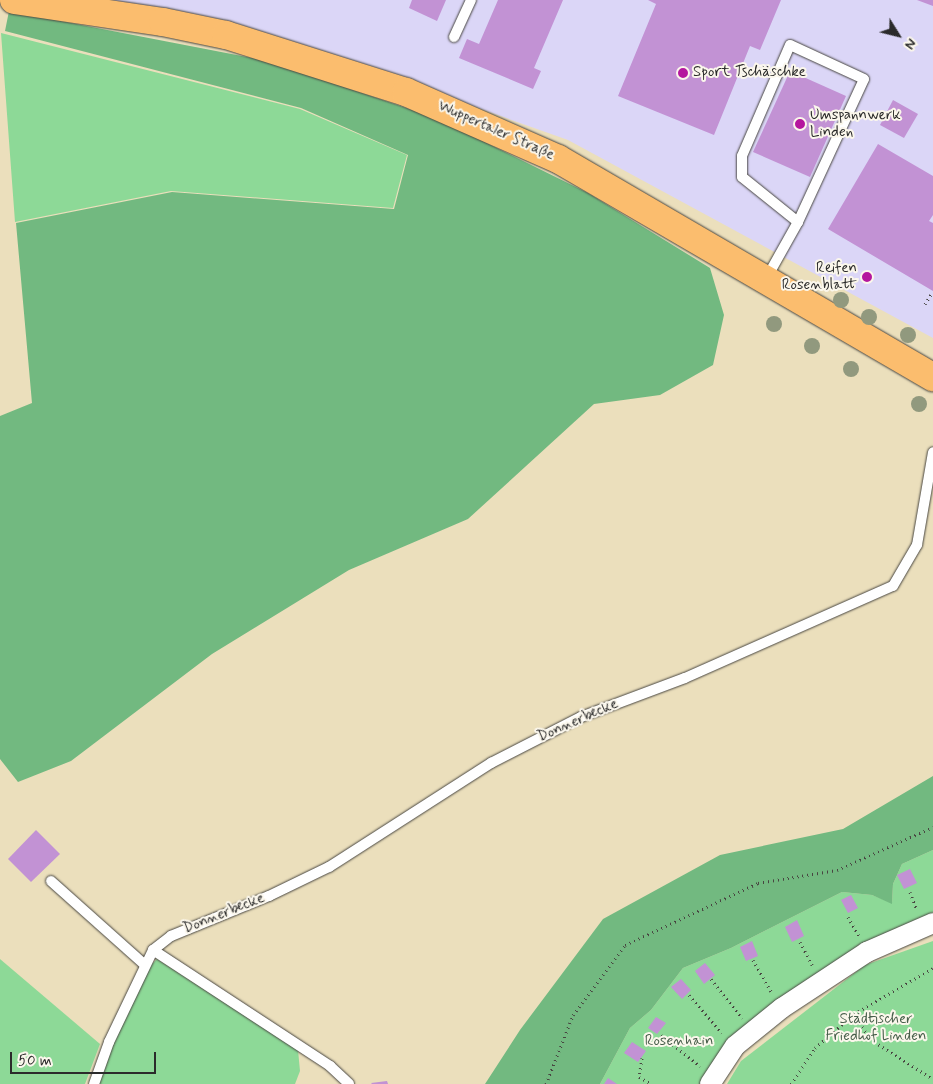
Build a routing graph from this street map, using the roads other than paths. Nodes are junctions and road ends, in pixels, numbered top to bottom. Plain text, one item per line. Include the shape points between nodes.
1 (14, 0) edge
2 (470, 0) edge
3 (454, 37) dead end
4 (798, 222) junction
5 (766, 279) junction
6 (933, 377) edge
7 (933, 452) edge
8 (51, 880) dead end
9 (933, 923) edge
10 (153, 950) junction
11 (145, 966) junction
12 (713, 1080) edge
13 (94, 1084) edge
14 (349, 1084) edge

1 - 5 main road, Wuppertaler Straße via 226,35 406,92 558,159
2 - 3 lane
4 - 4 lane via 742,177 742,156 790,45 864,79
4 - 5 lane
5 - 6 main road, Wuppertaler Straße
7 - 10 lane, Donnerbecke via 917,545 893,586 684,678 581,717 492,763 329,867 269,896 171,936
8 - 11 lane
9 - 12 street via 868,952 821,980 753,1029 735,1046
10 - 11 lane, Donnerbecke
10 - 14 lane via 330,1066
11 - 13 lane, Donnerbecke via 108,1042

